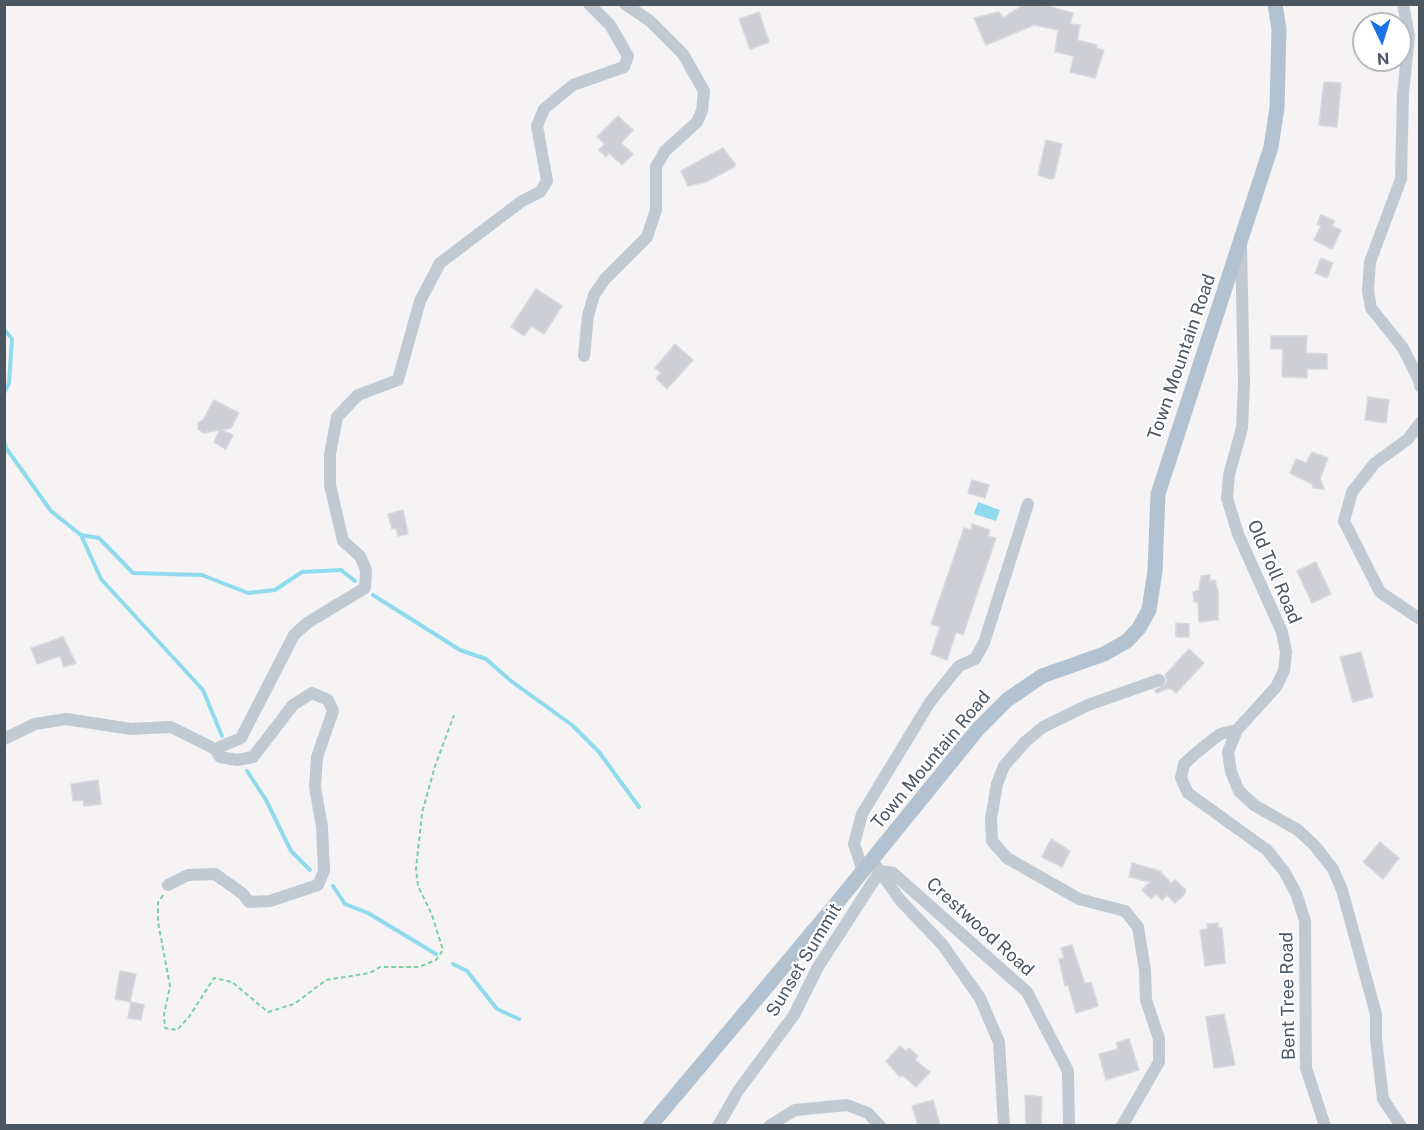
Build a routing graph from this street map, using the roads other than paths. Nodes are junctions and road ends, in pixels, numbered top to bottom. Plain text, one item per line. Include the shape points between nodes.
1 (589, 4) edge
2 (625, 4) edge
3 (1275, 4) edge
4 (1403, 4) edge
5 (1241, 243) junction
6 (584, 356) dead end
7 (1419, 386) edge
8 (1419, 423) edge
9 (1028, 504) dead end
10 (1419, 619) edge
11 (1159, 680) dead end
12 (1237, 730) junction
13 (4, 739) edge
14 (215, 749) junction
15 (871, 868) junction
16 (168, 885) road end
17 (650, 1125) edge
18 (718, 1125) edge
19 (769, 1125) edge
20 (880, 1125) edge
21 (1004, 1125) edge
22 (1069, 1125) edge
23 (1122, 1125) edge
24 (1325, 1125) edge
25 (1401, 1125) edge

1 - 14 street via 610,26 628,56 624,67 573,85 544,109 537,126 547,181 540,192 522,201 440,263 420,301 398,380 358,395 337,417 330,454 330,485 343,541 360,556 366,570 365,588 294,635 241,738
2 - 6 street via 650,21 683,54 704,91 702,111 697,122 665,151 656,166 656,210 647,237 605,279 594,296
3 - 5 main road, Town Mountain Road via 1279,30 1277,108 1271,147
4 - 7 street via 1409,36 1401,179 1370,262 1368,291 1371,308 1402,348
5 - 12 street, Old Toll Road via 1244,395 1242,428 1227,498 1238,534 1282,632 1286,652 1284,671 1276,687
5 - 15 main road, Town Mountain Road via 1158,494 1153,593 1139,628 1127,641 1104,654 1042,676 1007,700 978,729
8 - 10 street via 1407,439 1375,463 1352,492 1344,521 1380,592
9 - 15 street via 984,643 975,659 959,666 930,702 862,814 854,844
11 - 23 street via 1088,705 1034,735 1004,766 991,819 992,841 1007,858 1079,899 1125,911 1138,927 1146,1000 1159,1039 1159,1062
12 - 24 street, Bent Tree Road via 1220,734 1196,753 1184,764 1181,778 1188,793 1267,850 1296,893 1305,921 1306,1068
12 - 25 street, Old Toll Road via 1228,752 1239,792 1298,830 1315,846 1342,890 1376,1014 1383,1099
13 - 14 street via 35,724 66,719 131,729 171,727
14 - 16 street via 220,757 253,757 293,705 312,693 328,700 333,711 317,757 315,787 324,871 318,885 270,901 249,902 215,874 188,875
15 - 17 main road, Town Mountain Road
15 - 18 street, Sunset Summit via 795,1015 743,1084
15 - 21 street via 942,944 980,998 999,1042
15 - 22 street, Crestwood Road via 893,873 1027,992 1068,1071
19 - 20 street via 795,1110 847,1105 867,1113

